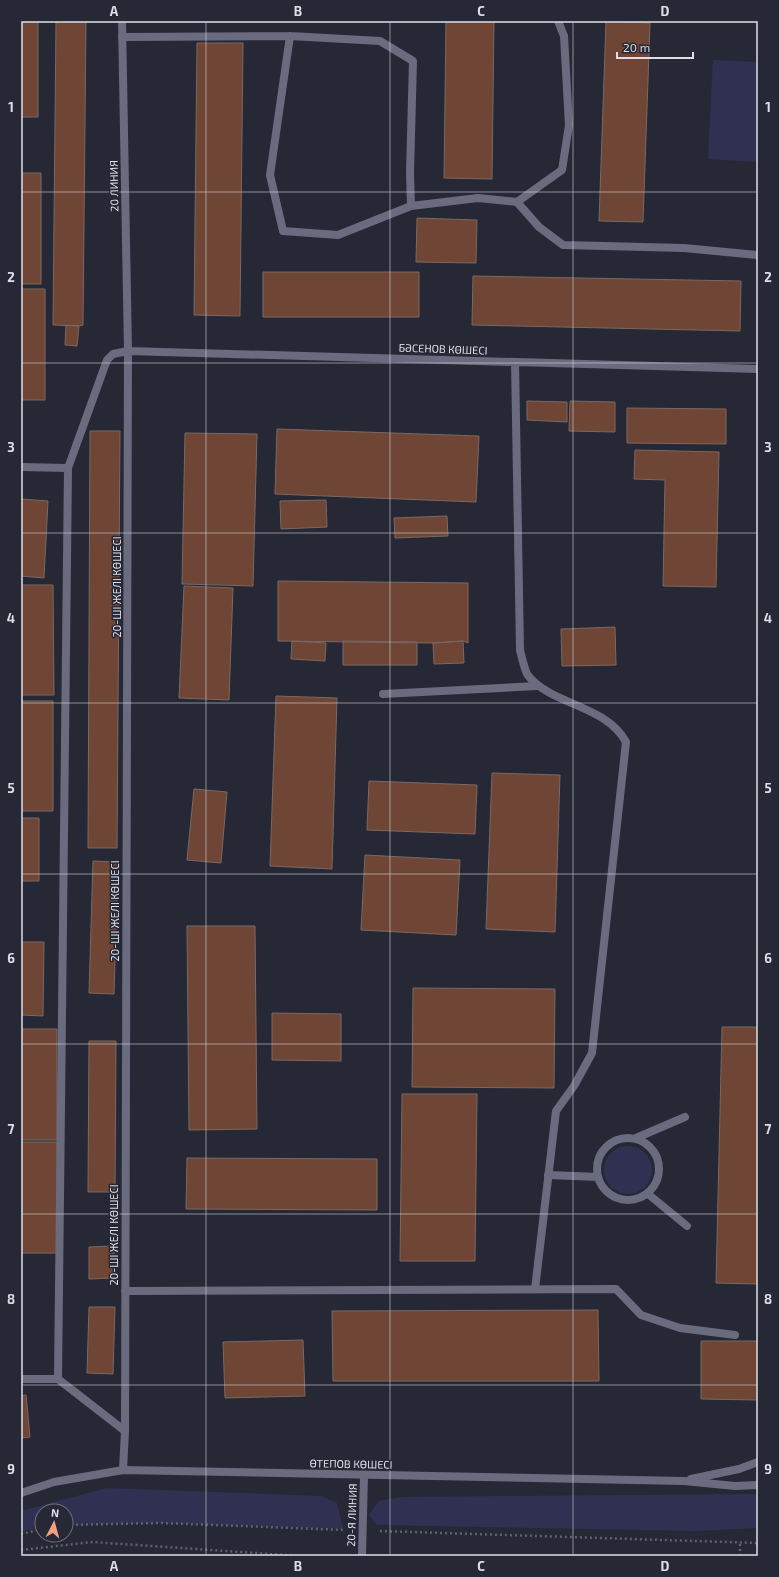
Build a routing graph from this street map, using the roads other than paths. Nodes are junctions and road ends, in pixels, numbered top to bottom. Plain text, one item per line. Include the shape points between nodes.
1 (122, 21) edge
2 (558, 21) edge
3 (290, 36) junction
4 (122, 37) junction
5 (517, 202) junction
6 (411, 206) junction
7 (758, 256) edge
8 (128, 351) junction
9 (515, 362) junction
10 (758, 369) edge
11 (21, 467) edge
12 (68, 468) junction
13 (537, 686) junction
14 (383, 694) dead end
15 (685, 1117) dead end
16 (636, 1138) junction
17 (548, 1175) junction
18 (598, 1177) junction
19 (648, 1194) junction
20 (687, 1226) dead end
21 (535, 1289) junction
22 (125, 1291) junction
23 (735, 1335) dead end
24 (21, 1379) edge
25 (58, 1379) junction
26 (125, 1431) junction
27 (758, 1462) edge
28 (123, 1470) junction
29 (364, 1475) junction
30 (684, 1480) junction
31 (758, 1485) edge
32 (21, 1492) edge
33 (362, 1556) edge

1 - 4 street, 20 ЛИНИЯ
2 - 5 street via 564,36 569,125 562,170
3 - 4 street
3 - 6 street via 380,41 412,61
3 - 6 street via 270,175 283,231 338,235
4 - 8 street, 20 ЛИНИЯ
5 - 6 street via 478,198
5 - 7 street via 539,227 563,245 684,248
8 - 9 street, БӘСЕНОВ КӨШЕСІ
8 - 12 street, БӘСЕНОВ КӨШЕСІ via 113,354 106,360
8 - 22 street, 20-ШІ ЖЕЛІ КӨШЕСІ
9 - 10 street, БӘСЕНОВ КӨШЕСІ
9 - 13 street via 520,650 527,674
11 - 12 street
12 - 25 street, БӘСЕНОВ КӨШЕСІ
13 - 14 street
13 - 17 street via 603,717 621,733 626,742 592,1053 574,1086 556,1111
15 - 16 street
16 - 18 street via 615,1140 606,1146 596,1166
16 - 19 street via 653,1149 659,1162 655,1186
17 - 18 street
17 - 21 street
18 - 19 street via 602,1187 620,1200 640,1198
19 - 20 street
21 - 22 street
21 - 23 street via 616,1289 641,1315 680,1328
22 - 26 street, 20-ШІ ЖЕЛІ КӨШЕСІ
24 - 25 street
25 - 26 street
26 - 28 street, 20-ШІ ЖЕЛІ КӨШЕСІ
27 - 30 street, ӨТЕПОВ КӨШЕСІ via 739,1469
28 - 29 street, ӨТЕПОВ КӨШЕСІ
28 - 32 street, ӨТЕПОВ КӨШЕСІ via 54,1482
29 - 30 street, ӨТЕПОВ КӨШЕСІ
29 - 33 street, 20-Я ЛИНИЯ
30 - 31 street, ӨТЕПОВ КӨШЕСІ via 735,1486

